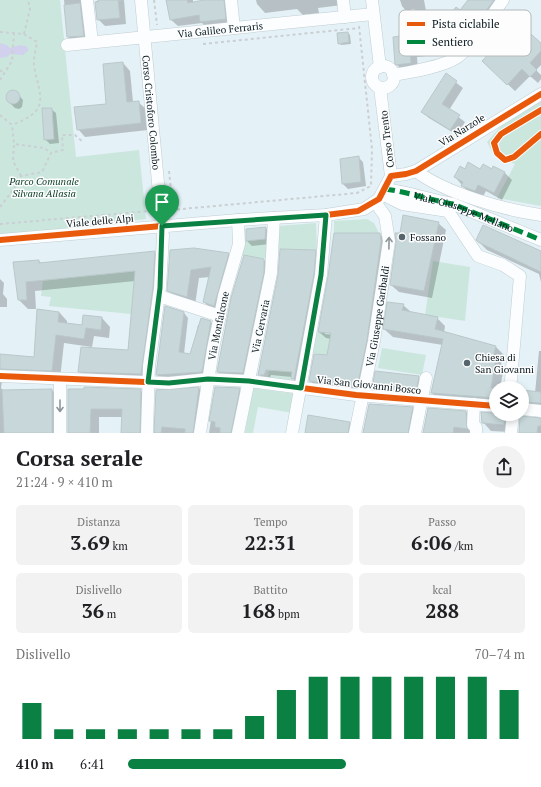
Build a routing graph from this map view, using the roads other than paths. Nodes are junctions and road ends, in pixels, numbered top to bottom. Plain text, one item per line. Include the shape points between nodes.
1 (87, 0) edge
2 (141, 0) edge
3 (232, 0) edge
4 (343, 0) edge
5 (372, 0) edge
6 (503, 0) edge
7 (496, 10) edge
8 (373, 14) junction
9 (350, 16) junction
10 (234, 28) junction
11 (144, 37) junction
12 (92, 42) junction
13 (67, 45) dead end
14 (458, 56) edge
15 (380, 67) junction
16 (393, 75) junction
17 (380, 88) junction
18 (541, 94) edge
19 (416, 171) junction
20 (391, 176) junction
21 (381, 195) junction
22 (326, 215) junction
23 (541, 215) edge
24 (274, 218) junction
25 (238, 220) junction
26 (162, 226) junction
27 (0, 240) edge
28 (541, 240) edge
29 (159, 296) junction
30 (220, 316) junction
31 (0, 376) edge
32 (426, 378) dead end
33 (208, 379) junction
34 (60, 380) junction
35 (511, 380) dead end
36 (249, 381) junction
37 (148, 382) junction
38 (0, 383) edge
39 (301, 388) junction
40 (363, 394) junction
41 (422, 400) junction
42 (474, 404) junction
43 (489, 405) edge
44 (529, 410) edge
45 (541, 411) edge
46 (512, 421) edge
47 (60, 433) edge
48 (147, 433) edge
49 (200, 433) edge
50 (238, 433) edge
51 (292, 433) edge
52 (355, 433) edge
53 (415, 433) edge
54 (476, 433) edge
55 (511, 433) edge

1 - 12 street
2 - 11 street, Corso Cristoforo Colombo
3 - 10 street
4 - 9 street
5 - 8 street
6 - 7 street
8 - 9 street, Via Galileo Ferraris
8 - 15 street
9 - 10 street, Via Galileo Ferraris
10 - 11 street, Via Galileo Ferraris
11 - 12 street, Via Galileo Ferraris
11 - 26 street, Corso Cristoforo Colombo
12 - 13 street, Via Galileo Ferraris
14 - 16 street via 432,66
15 - 16 street via 390,69
15 - 17 street via 374,71 372,78 374,84
16 - 17 street via 392,84 387,88
17 - 20 street, Corso Trento
18 - 19 street, Via Narzole
19 - 20 street, Via Narzole
19 - 23 street via 427,180 475,198 525,213
20 - 21 street, Corso Trento
21 - 22 street, Viale delle Alpi via 358,211
21 - 28 street, Viale Giuseppe Mellano via 407,192 453,204
21 - 35 street via 402,204 448,212 478,256 503,265 520,276
40 -> 21 street, Via Giuseppe Garibaldi via 389,242
22 - 24 street, Viale delle Alpi
22 - 39 street via 321,275
24 - 25 street, Viale delle Alpi
24 - 36 street, Via Cervaria via 271,273
25 - 26 street, Viale delle Alpi
25 - 30 street, Via Monfalcone via 239,244
26 - 27 street, Viale delle Alpi
26 - 29 street, Corso Cristoforo Colombo
29 - 30 street
29 - 37 street, Corso Cristoforo Colombo
30 - 33 street, Via Monfalcone
31 - 34 street, Via San Giovanni Bosco
31 - 38 street
32 - 41 street
33 - 36 street, Via San Giovanni Bosco
33 - 37 street, Via San Giovanni Bosco via 169,383
33 - 49 street, Via Monfalcone
34 - 37 street, Via San Giovanni Bosco
34 -> 47 street
36 - 39 street, Via San Giovanni Bosco
36 - 50 street, Via Cervaria
37 - 48 street, Corso Cristoforo Colombo
39 - 40 street, Via San Giovanni Bosco
39 - 51 street
40 - 41 street, Via San Giovanni Bosco
40 - 52 street, Via Giuseppe Garibaldi
41 - 42 street, Via San Giovanni Bosco
41 - 53 street
42 - 43 street, Via San Giovanni Bosco
42 - 54 street via 473,425 476,427
44 - 45 street
46 - 55 street

